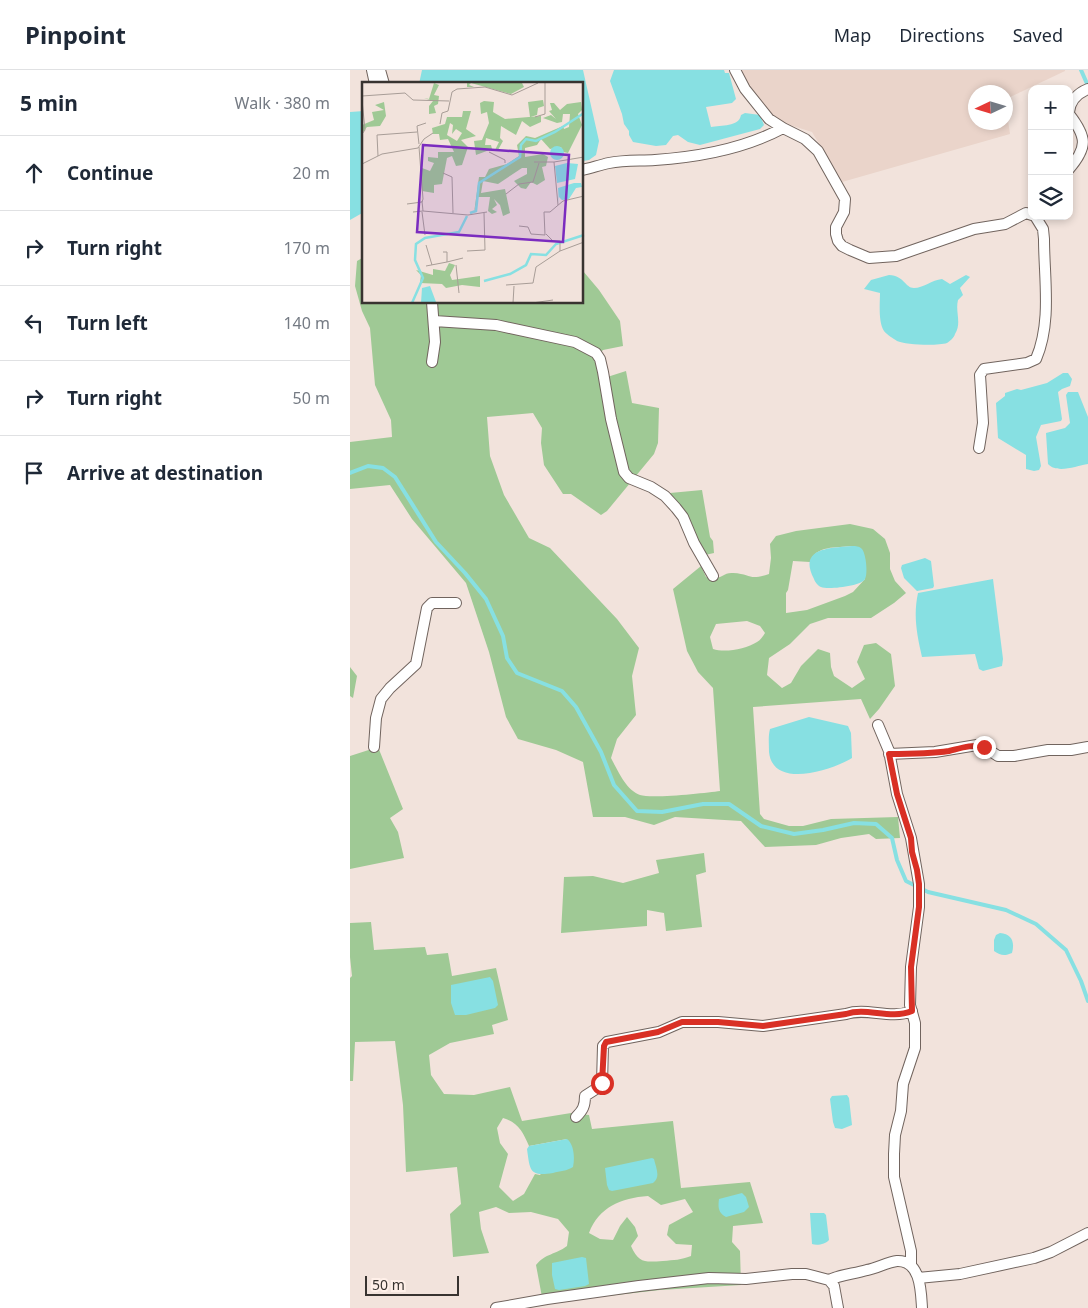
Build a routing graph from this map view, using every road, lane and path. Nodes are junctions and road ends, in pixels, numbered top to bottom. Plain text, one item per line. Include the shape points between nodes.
1 (735, 70) edge
2 (1088, 89) edge
3 (1073, 101) edge
4 (1073, 118) edge
5 (783, 128) junction
6 (1073, 164) edge
7 (584, 169) edge
8 (1028, 214) edge
9 (1036, 220) edge
10 (432, 304) edge
11 (434, 321) junction
12 (432, 362) dead end
13 (979, 448) dead end
14 (713, 576) dead end
15 (456, 603) dead end
16 (878, 725) dead end
17 (374, 747) dead end
18 (1088, 747) edge
19 (889, 754) junction
20 (912, 1011) junction
21 (576, 1117) dead end
22 (1088, 1233) edge
23 (911, 1266) junction
24 (918, 1278) junction
25 (829, 1280) junction
26 (496, 1308) edge
27 (838, 1308) edge
28 (922, 1308) edge

1 - 5 street via 768,119
2 - 3 street
4 - 6 street via 1084,142 1082,153
5 - 7 street via 755,141 720,151 609,163
5 - 8 street via 805,139 818,152 845,199 844,212 836,227 838,241 869,258 896,256 974,229 1005,224
9 - 13 street via 1043,229 1044,239 1046,313 1042,346 1036,359 984,369 980,375 983,423
10 - 11 street
11 - 12 street
11 - 14 street via 496,325 575,342 596,353 602,364 624,472 629,478 665,496 676,508
15 - 17 street via 432,603 427,608 416,664 381,699
16 - 19 street
18 - 19 street via 1014,756 998,756 977,745 935,752
19 - 20 street via 911,838 919,884 911,967
20 - 21 street via 903,1015 854,1012 763,1026 682,1022 658,1032 606,1042 602,1083 585,1096 583,1111
20 - 23 street via 914,1048 903,1084 894,1154 894,1177 911,1251
22 - 24 street via 1034,1258 960,1274
23 - 24 street
23 - 25 street via 898,1261
24 - 28 street
25 - 26 street via 799,1274 746,1279 709,1278
25 - 27 street via 834,1286

